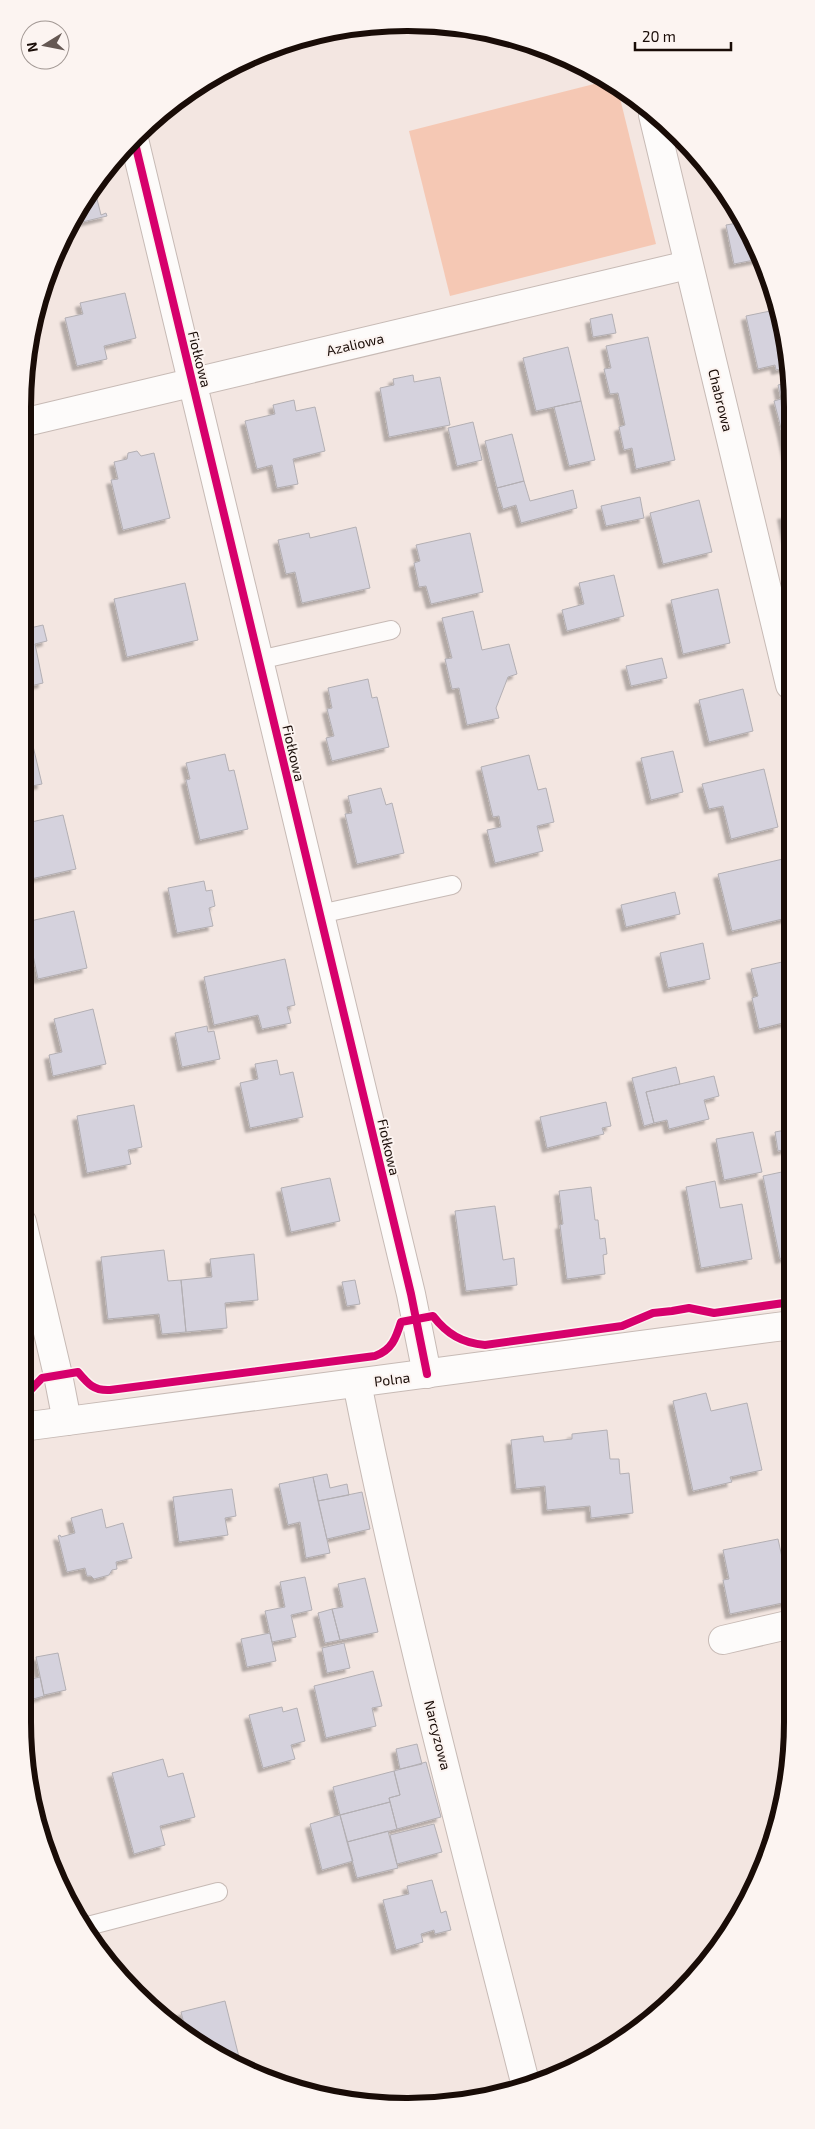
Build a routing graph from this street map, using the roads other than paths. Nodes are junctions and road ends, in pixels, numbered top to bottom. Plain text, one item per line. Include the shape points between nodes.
1 (655, 124) edge
2 (136, 147) edge
3 (688, 266) junction
4 (193, 382) junction
5 (31, 420) edge
6 (391, 630) dead end
7 (259, 660) junction
8 (784, 660) edge
9 (452, 885) dead end
10 (320, 914) junction
11 (31, 1260) edge
12 (784, 1326) edge
13 (427, 1374) junction
14 (357, 1383) junction
15 (67, 1421) junction
16 (31, 1427) edge
17 (784, 1626) edge
18 (723, 1640) dead end
19 (218, 1892) dead end
20 (91, 1925) edge
21 (524, 2079) edge

1 - 3 street, Chabrowa
2 - 4 street, Fiołkowa
3 - 4 street, Azaliowa
3 - 8 street, Chabrowa
4 - 5 street, Azaliowa
4 - 7 street, Fiołkowa
6 - 7 lane
7 - 10 street, Fiołkowa
9 - 10 lane
10 - 13 street, Fiołkowa via 411,1294
11 - 15 street
12 - 13 street, Polna
13 - 14 street, Polna
14 - 15 street, Polna
14 - 21 street, Narcyzowa via 399,1576
15 - 16 street, Polna
17 - 18 street
19 - 20 lane

